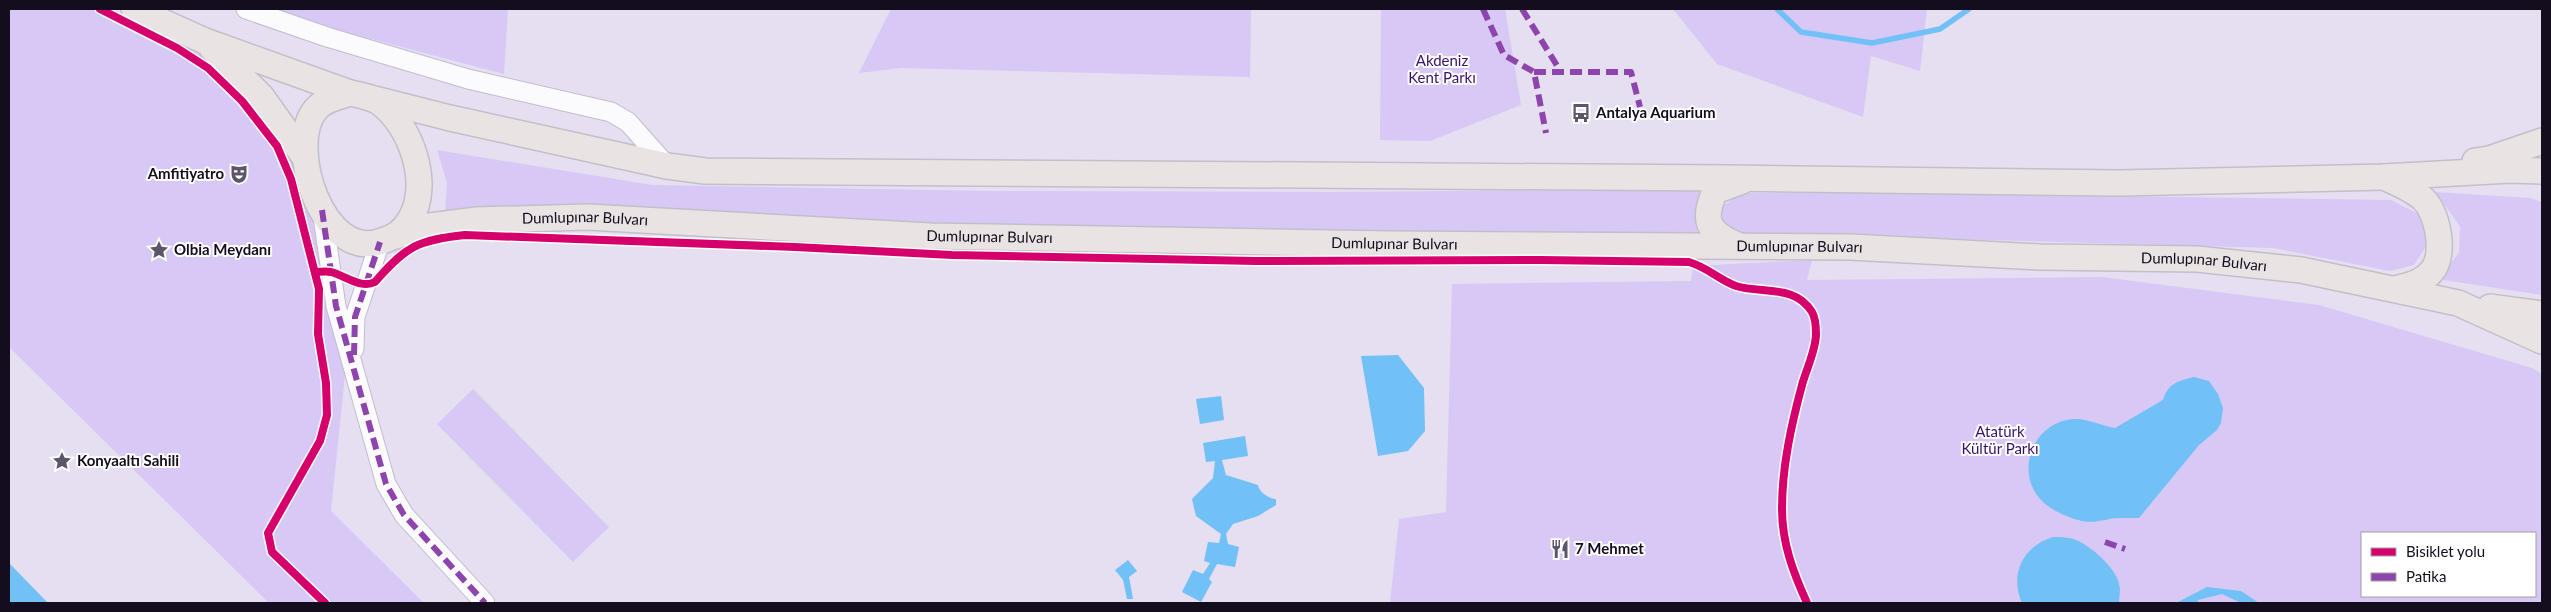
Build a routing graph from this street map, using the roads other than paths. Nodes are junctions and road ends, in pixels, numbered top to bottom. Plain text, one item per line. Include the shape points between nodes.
1 (134, 9) edge
2 (246, 9) edge
3 (205, 41) junction
4 (359, 95) junction
5 (2542, 141) edge
6 (304, 156) junction
7 (667, 166) junction
8 (2510, 170) junction
9 (2542, 171) edge
10 (2384, 177) junction
11 (1746, 179) junction
12 (2542, 181) edge
13 (322, 210) junction
14 (388, 239) junction
15 (1737, 245) junction
16 (2394, 289) junction
17 (2458, 303) junction
18 (2542, 314) edge
19 (2542, 341) edge
20 (353, 362) junction
21 (485, 603) edge

1 - 3 main road
2 - 7 street via 468,79 611,112 628,122
3 - 4 main road
3 - 6 main road via 261,96
4 - 6 main road via 334,98 316,109 304,135
4 - 7 main road
4 - 14 main road via 379,102 400,128 414,152 418,167 417,206 408,223
5 - 10 main road via 2489,159
6 - 13 main road
7 - 11 main road via 705,171
8 - 9 main road
8 - 10 main road
8 - 12 main road
10 - 11 main road via 2120,184
10 - 16 main road via 2423,199 2436,219 2440,243 2433,270 2412,286
11 - 15 main road via 1715,191 1707,209 1711,227 1720,238
13 - 14 main road via 335,230 348,240 365,245
13 - 20 street via 330,278
14 - 15 main road, Dumlupınar Bulvarı via 422,227 477,220 588,217 940,236 1418,244
14 - 20 street via 355,317
15 - 16 main road, Dumlupınar Bulvarı via 2040,257 2197,259 2301,270
16 - 17 main road, Dumlupınar Bulvarı
17 - 18 main road
17 - 19 main road
20 - 21 street via 386,484 404,515

